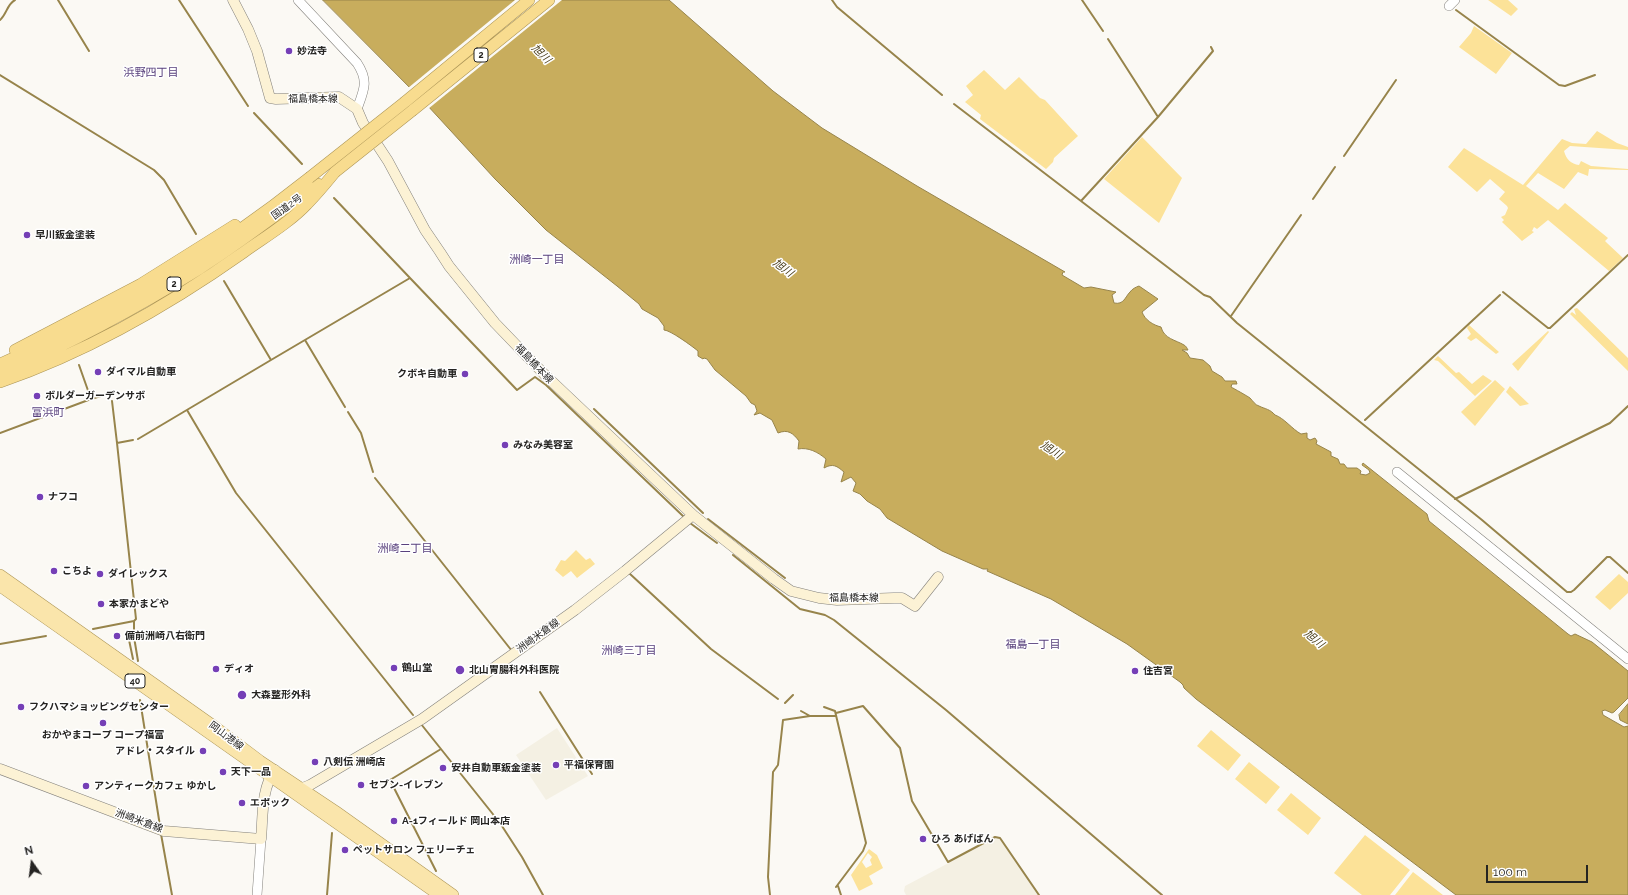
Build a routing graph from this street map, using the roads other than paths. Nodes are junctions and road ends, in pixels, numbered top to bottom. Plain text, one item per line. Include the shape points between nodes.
1 (233, 0) edge
2 (298, 0) edge
3 (529, 0) edge
4 (549, 0) edge
5 (357, 109) junction
6 (335, 172) junction
7 (309, 178) junction
8 (0, 357) edge
9 (0, 364) edge
10 (0, 374) edge
11 (0, 382) edge
12 (1397, 472) dead end
13 (693, 515) junction
14 (0, 575) edge
15 (938, 577) dead end
16 (0, 586) edge
17 (1628, 659) edge
18 (148, 686) junction
19 (0, 769) edge
20 (272, 773) junction
21 (302, 789) junction
22 (291, 791) junction
23 (261, 838) junction
24 (257, 895) edge
25 (439, 895) edge
26 (453, 895) edge

1 - 5 main road, 福島橋本線 via 257,51 270,98 339,97
2 - 5 street via 357,63 363,73 364,89
3 - 7 highway, 国道2号 / 2, bridge
4 - 6 highway, 国道2号 / 2, bridge
5 - 13 main road, 福島橋本線 via 442,257 495,323 544,374
6 - 10 highway, 国道2号 / 2 via 241,241 168,288 78,338
6 - 11 highway via 307,205 274,231 201,280 69,355
7 - 8 highway via 281,193 142,284
7 - 9 highway, 国道2号 / 2 via 235,234 145,291 74,330
12 - 17 street
13 - 15 main road, 福島橋本線 via 774,580 803,595 837,600 902,598 915,606
13 - 21 main road, 洲崎米倉線 via 575,610 422,719
14 - 18 main road, 岡山港線 / 40
16 - 18 main road, 岡山港線 / 40
18 - 20 main road, 岡山港線 / 40
19 - 23 main road, 洲崎米倉線 via 161,830
20 - 21 main road, 岡山港線 / 40
20 - 22 main road, 岡山港線 / 40
20 - 23 main road via 265,792
21 - 22 main road, 洲崎米倉線
21 - 26 main road, 岡山港線 / 40
22 - 25 main road, 岡山港線 / 40
23 - 24 street

